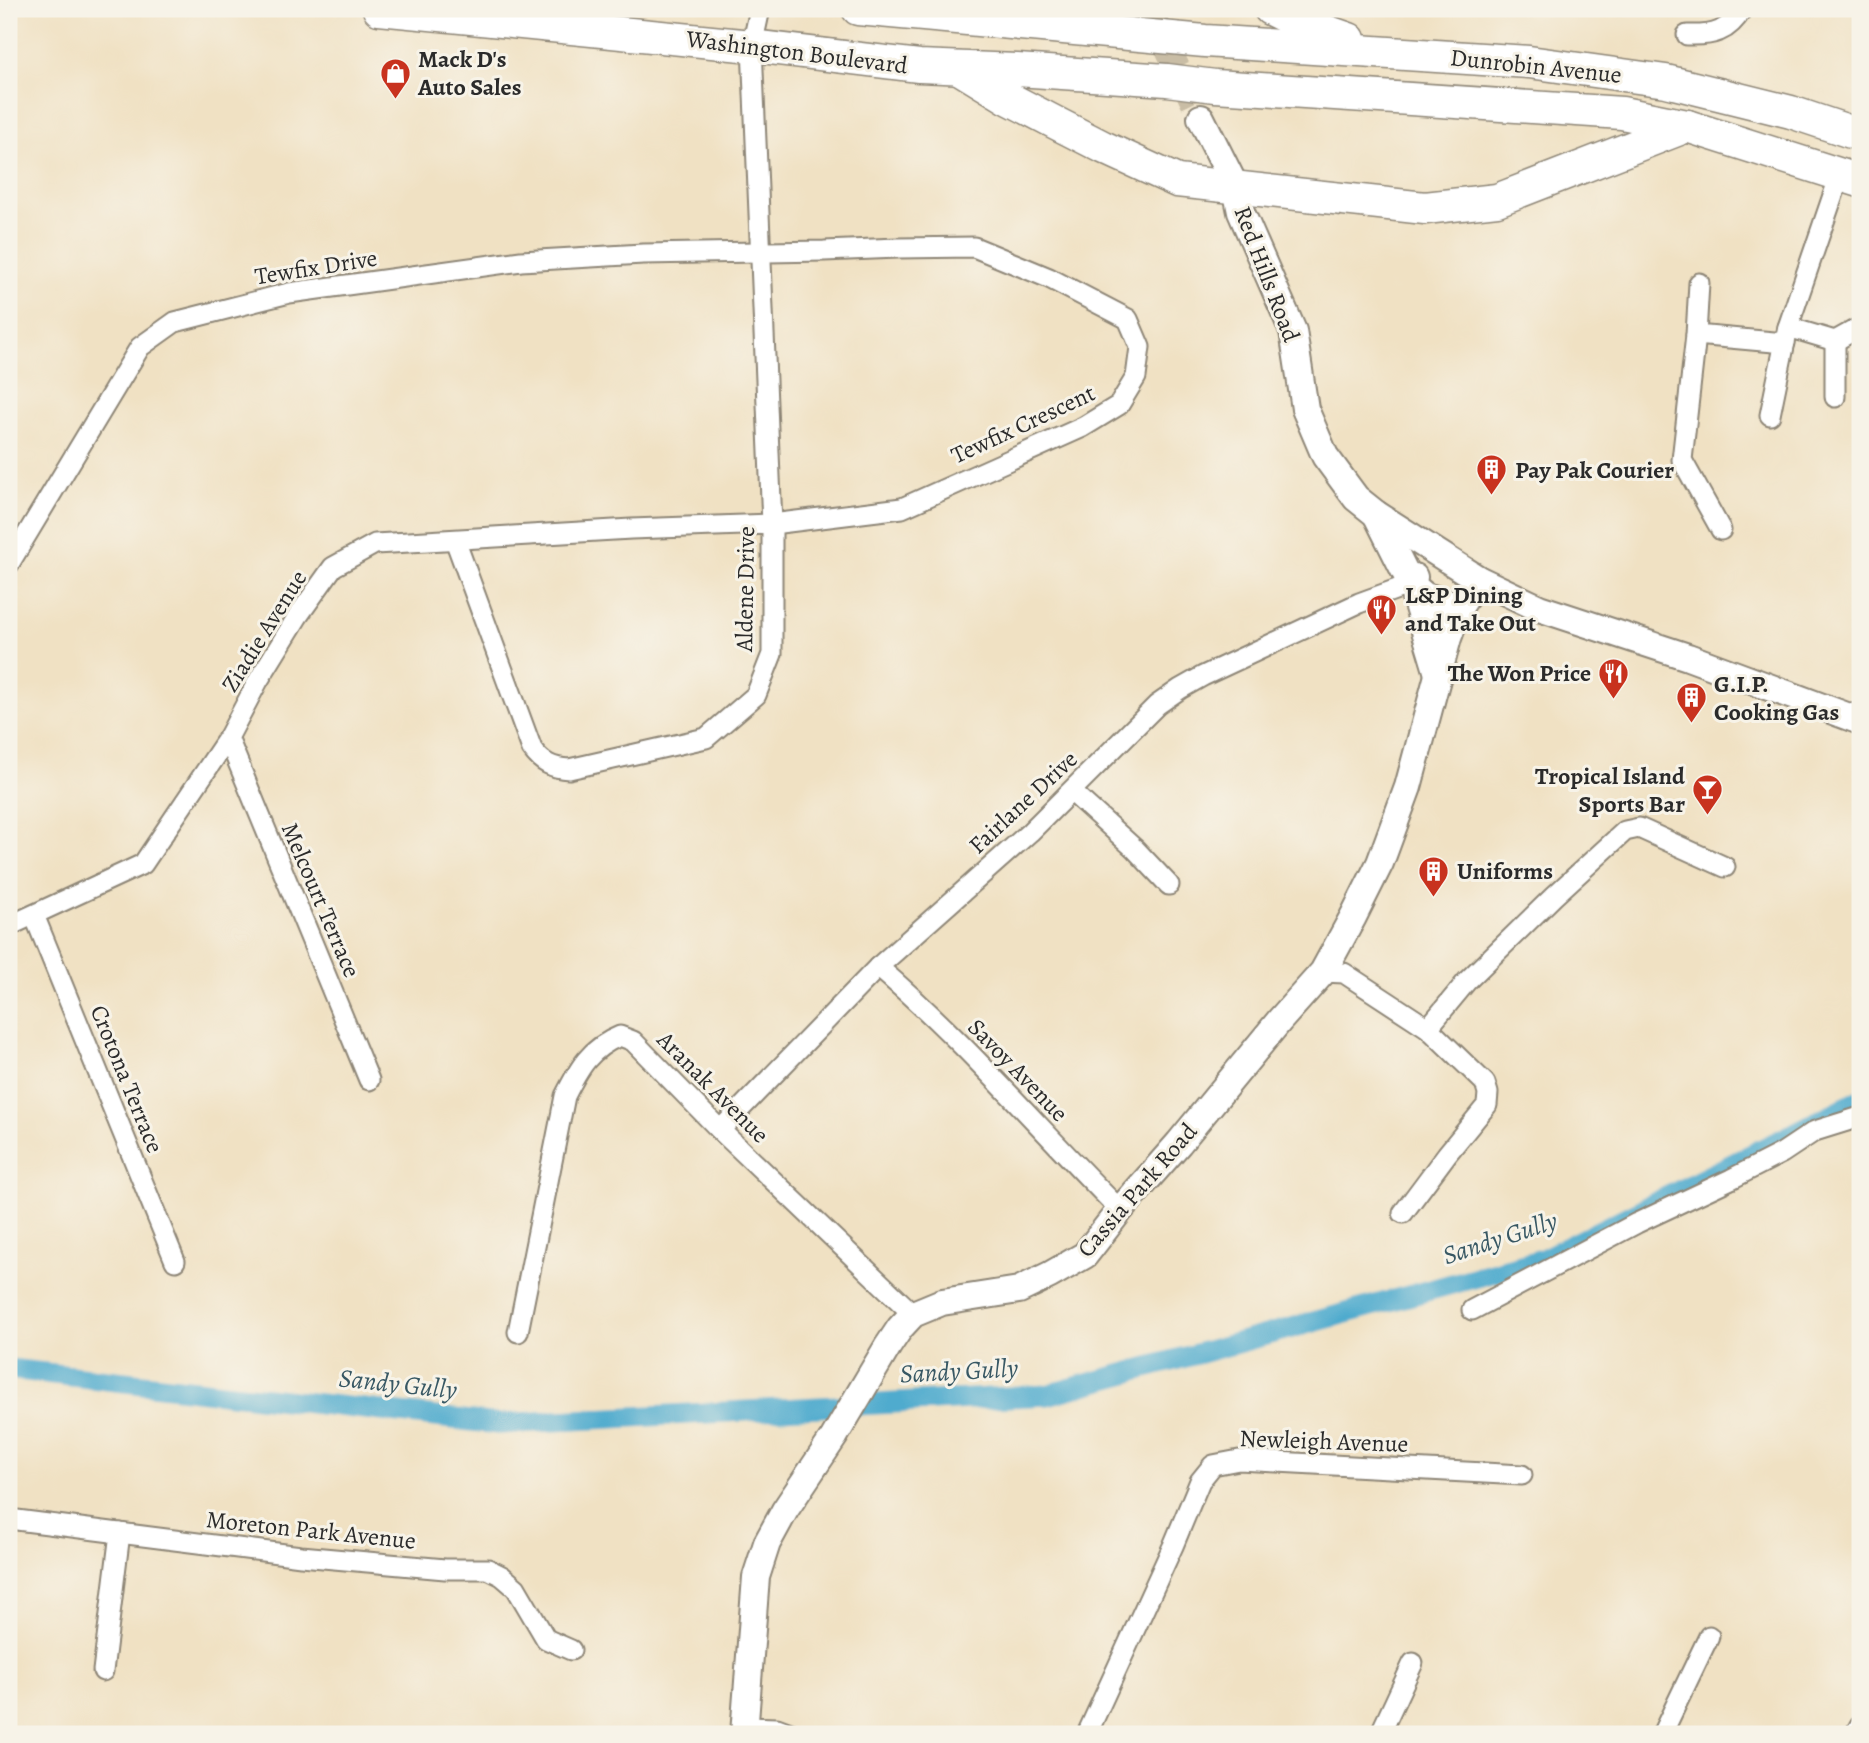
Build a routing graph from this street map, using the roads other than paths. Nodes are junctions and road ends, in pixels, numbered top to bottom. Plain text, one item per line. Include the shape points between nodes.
1 (379, 9) edge
2 (760, 9) edge
3 (877, 9) edge
4 (1270, 9) edge
5 (1742, 9) edge
6 (1687, 35) dead end
7 (752, 46) junction
8 (1404, 54) junction
9 (956, 67) junction
10 (1216, 86) joint
11 (1201, 118) tunnel mouth
12 (1687, 126) junction
13 (1860, 135) edge
14 (1850, 178) edge
15 (1236, 188) junction
16 (762, 252) junction
17 (1699, 283) dead end
18 (1860, 327) edge
19 (1696, 335) junction
20 (1787, 335) junction
21 (1835, 341) junction
22 (1835, 397) dead end
23 (1770, 415) dead end
24 (1376, 514) junction
25 (772, 524) junction
26 (1721, 530) dead end
27 (455, 540) junction
28 (1430, 548) junction
29 (9, 564) edge
30 (1478, 579) junction
31 (1410, 584) junction
32 (1460, 606) junction
33 (1438, 675) junction
34 (1860, 720) edge
35 (228, 738) junction
36 (1072, 792) junction
37 (1725, 867) dead end
38 (1169, 885) dead end
39 (34, 915) junction
40 (9, 926) edge
41 (877, 967) junction
42 (1323, 972) junction
43 (1428, 1028) junction
44 (369, 1080) dead end
45 (1860, 1117) edge
46 (720, 1130) junction
47 (1120, 1210) junction
48 (1403, 1213) dead end
49 (175, 1261) dead end
50 (1472, 1310) dead end
51 (913, 1314) junction
52 (517, 1332) dead end
53 (1522, 1475) dead end
54 (9, 1519) edge
55 (120, 1533) junction
56 (1709, 1636) dead end
57 (571, 1650) dead end
58 (1413, 1663) dead end
59 (103, 1671) dead end
60 (1860, 1725) edge
61 (744, 1731) edge
62 (793, 1734) edge
63 (1087, 1734) edge
64 (1380, 1734) edge
65 (1662, 1734) edge
66 (1855, 1734) edge

1 - 7 highway, Washington Boulevard
2 - 7 street, Aldene Drive
3 - 8 highway, Dunrobin Avenue via 1205,41
4 - 8 highway via 1334,35
5 - 6 street via 1722,30 1707,36
7 - 9 highway, Washington Boulevard
7 - 16 street, Aldene Drive
8 - 13 highway, Dunrobin Avenue via 1529,62 1666,80
9 - 10 highway, Washington Boulevard
9 - 15 highway via 1056,123 1177,181
10 - 12 highway, Dunrobin Avenue via 1622,114
11 - 15 main road, Red Hills Road
12 - 14 highway, Dunrobin Avenue
12 - 15 highway via 1497,200 1425,208
14 - 20 street
15 - 24 main road, Red Hills Road via 1241,212 1293,331 1305,409 1325,456 1356,498
16 - 25 street, Aldene Drive
16 - 25 street, Tewfix Crescent via 974,247 1049,278 1128,320 1140,347 1136,377 1119,405 1083,427 902,508
16 - 29 street, Tewfix Drive via 521,261 289,293 175,322 140,347
17 - 19 street
18 - 21 street
19 - 20 street
19 - 26 street via 1682,460
20 - 21 street
20 - 23 street
21 - 22 street
24 - 28 main road, Red Hills Road
24 - 31 main road
25 - 27 street, Ziadie Avenue
25 - 27 street, Aldene Drive via 772,654 756,695 706,738 569,769 548,765 532,749
27 - 35 street, Ziadie Avenue via 375,544 333,568 298,616
28 - 30 main road, Red Hills Road
28 - 31 main road
30 - 32 main road, Cassia Park Road
30 - 34 main road, Red Hills Road via 1539,608
31 - 32 main road via 1425,596
31 - 33 main road
31 - 36 street, Fairlane Drive via 1359,603 1180,689 1157,705
32 - 33 main road, Cassia Park Road
33 - 42 main road, Cassia Park Road via 1408,787 1380,863
35 - 39 street, Ziadie Avenue via 143,863
35 - 44 street, Melcourt Terrace
36 - 38 street
36 - 41 street, Fairlane Drive
37 - 43 street via 1639,828 1625,831 1467,981
39 - 40 street, Ziadie Avenue
39 - 49 street, Crotona Terrace
41 - 46 street, Fairlane Drive
41 - 47 street, Savoy Avenue via 993,1076
42 - 43 street via 1345,973
42 - 47 main road, Cassia Park Road
43 - 48 street via 1485,1083 1488,1093 1486,1105
45 - 50 street via 1815,1131 1772,1158
46 - 51 street, Aranak Avenue
46 - 52 street, Aranak Avenue via 633,1041 620,1036 594,1050 565,1096
47 - 51 main road, Cassia Park Road via 1085,1255 1050,1275 1019,1290 942,1302
51 - 61 main road via 888,1346 767,1543 756,1577
53 - 63 street, Newleigh Avenue via 1239,1460 1213,1465 1200,1481
54 - 55 street, Moreton Park Avenue
55 - 57 street, Moreton Park Avenue via 301,1556 488,1569 516,1588 546,1639
55 - 59 street
56 - 65 street
58 - 64 street
60 - 66 street
61 - 62 street via 777,1728

